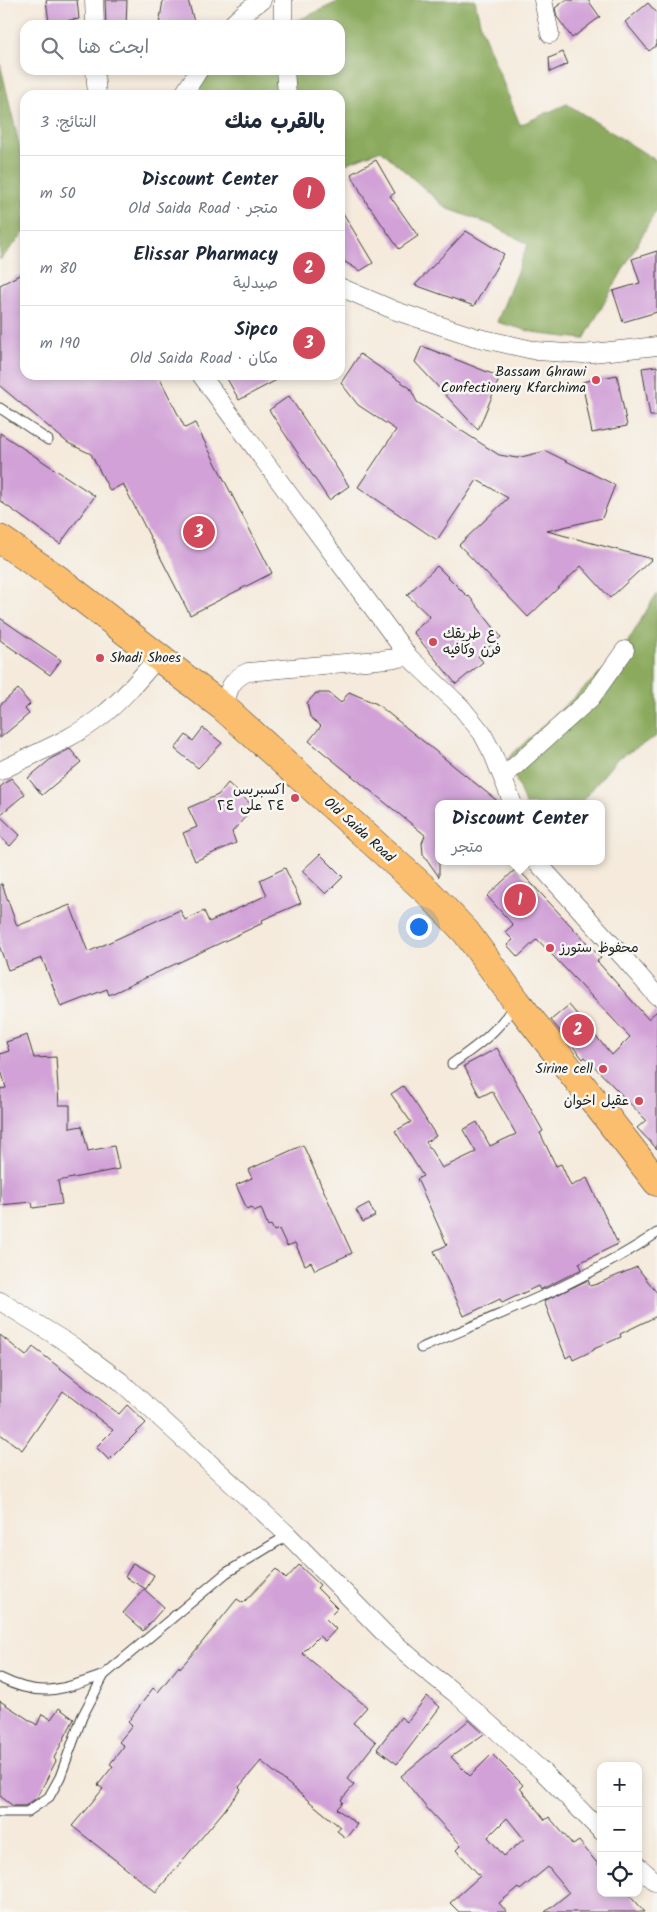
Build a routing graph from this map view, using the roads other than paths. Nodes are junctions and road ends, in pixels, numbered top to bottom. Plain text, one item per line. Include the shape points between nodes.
1 (94, 0) edge
2 (262, 0) edge
3 (283, 0) edge
4 (543, 0) edge
5 (95, 20) edge
6 (236, 20) edge
7 (283, 20) edge
8 (550, 34) dead end
9 (95, 75) edge
10 (196, 75) edge
11 (285, 75) edge
12 (97, 90) edge
13 (186, 90) edge
14 (286, 90) edge
15 (345, 286) edge
16 (657, 346) edge
17 (205, 380) edge
18 (0, 408) edge
19 (48, 440) dead end
20 (0, 539) edge
21 (625, 650) dead end
22 (159, 656) junction
23 (409, 657) junction
24 (224, 708) junction
25 (0, 771) edge
26 (502, 777) junction
27 (511, 800) edge
28 (540, 865) edge
29 (657, 996) edge
30 (517, 1002) junction
31 (452, 1064) dead end
32 (657, 1182) edge
33 (657, 1233) edge
34 (0, 1301) edge
35 (421, 1348) dead end
36 (288, 1534) junction
37 (104, 1675) junction
38 (0, 1678) edge
39 (0, 1812) edge
40 (597, 1827) edge
41 (642, 1870) edge
42 (657, 1883) edge

1 - 5 street
2 - 6 street
3 - 7 street
4 - 8 street
9 - 12 street
10 - 13 street
11 - 14 street
15 - 16 street via 396,311 476,338 537,351 583,354
17 - 23 street
18 - 19 lane
20 - 22 highway, Old Saida Road
21 - 26 street via 591,698
22 - 24 highway, Old Saida Road
22 - 25 street via 130,691 101,716 72,735
23 - 24 street via 248,672 229,686
23 - 26 street via 461,707 482,733
24 - 30 highway, Old Saida Road via 427,892 466,932
26 - 27 street
28 - 29 street
30 - 31 lane via 488,1038
30 - 32 highway, Old Saida Road
33 - 35 lane via 626,1254 551,1292
34 - 36 street via 74,1346 120,1382
36 - 37 lane via 226,1574
36 - 40 street via 390,1639 499,1731
37 - 38 lane via 42,1691 18,1687
37 - 39 lane via 82,1717 60,1777 48,1796 27,1812
41 - 42 street

